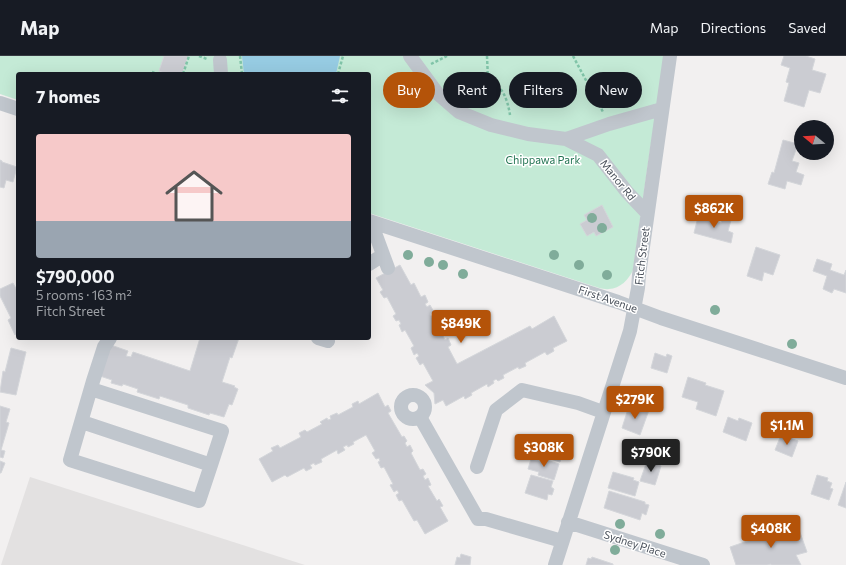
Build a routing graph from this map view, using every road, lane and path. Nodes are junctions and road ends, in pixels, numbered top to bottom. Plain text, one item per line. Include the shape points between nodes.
1 (190, 56) edge
2 (199, 56) edge
3 (240, 56) edge
4 (343, 56) edge
5 (410, 56) edge
6 (487, 56) edge
7 (573, 56) edge
8 (670, 56) edge
9 (216, 64) edge
10 (184, 72) edge
11 (242, 72) edge
12 (339, 72) edge
13 (488, 72) edge
14 (501, 90) edge
15 (443, 98) edge
16 (0, 104) edge
17 (16, 108) edge
18 (454, 108) edge
19 (662, 109) junction
20 (609, 124) junction
21 (512, 130) junction
22 (566, 139) junction
23 (647, 213) junction
24 (371, 222) edge
25 (371, 224) edge
26 (371, 264) edge
27 (634, 308) junction
28 (109, 340) edge
29 (846, 378) edge
30 (91, 389) junction
31 (603, 412) junction
32 (420, 417) dead end
33 (82, 422) junction
34 (211, 464) junction
35 (477, 467) dead end
36 (568, 522) junction
37 (562, 541) junction
38 (555, 565) edge
39 (703, 565) edge

1 - 10 path
2 - 9 path
3 - 11 path
4 - 12 path
5 - 15 street
6 - 13 path
7 - 20 path
8 - 19 street, Fitch Street
14 - 21 path via 508,101
16 - 17 street
18 - 21 street via 491,125
19 - 20 street
19 - 23 street, Fitch Street
20 - 22 street
21 - 22 street
22 - 23 street, Manor Rd via 598,155
23 - 27 street, Fitch Street
24 - 27 street, First Avenue
25 - 26 street via 386,262
27 - 29 street, First Avenue
27 - 31 street, Fitch Street via 630,331
28 - 30 street via 104,347
30 - 33 street
30 - 34 street via 222,431
31 - 35 street via 578,403 522,390 496,410
31 - 36 street, Fitch Street
32 - 37 street via 478,519 486,519
33 - 34 street
33 - 34 street via 70,460 199,501
36 - 37 street, Fitch Street
36 - 39 street, Sydney Place
37 - 38 street, Fitch Street

